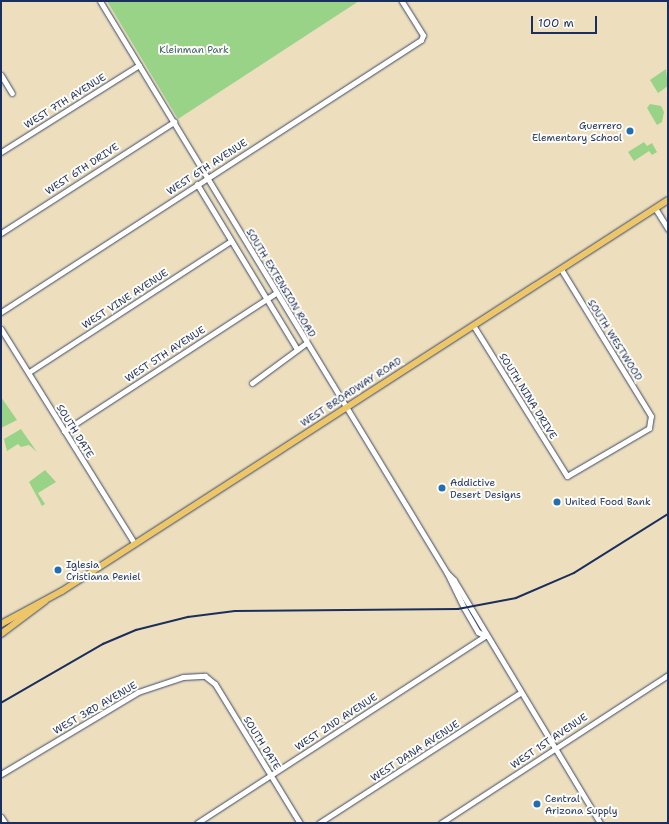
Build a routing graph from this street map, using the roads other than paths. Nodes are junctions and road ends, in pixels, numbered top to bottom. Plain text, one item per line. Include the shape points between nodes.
1 (100, 1) edge
2 (402, 1) edge
3 (139, 65) junction
4 (1, 75) edge
5 (12, 93) dead end
6 (174, 122) junction
7 (1, 152) edge
8 (207, 178) junction
9 (197, 184) junction
10 (668, 200) edge
11 (655, 208) junction
12 (668, 229) edge
13 (1, 233) edge
14 (231, 241) junction
15 (561, 269) junction
16 (276, 293) junction
17 (266, 299) junction
18 (1, 312) edge
19 (474, 325) junction
20 (1, 329) edge
21 (306, 343) junction
22 (297, 349) junction
23 (29, 372) junction
24 (252, 383) dead end
25 (345, 408) junction
26 (64, 431) junction
27 (567, 476) joint
28 (134, 543) junction
29 (45, 601) junction
30 (1, 624) edge
31 (1, 634) edge
32 (485, 636) junction
33 (668, 675) edge
34 (205, 676) joint
35 (520, 693) junction
36 (555, 750) junction
37 (1, 774) edge
38 (271, 775) junction
39 (1, 817) edge
40 (5, 823) edge
41 (197, 823) edge
42 (300, 823) edge
43 (319, 823) edge
44 (441, 823) edge
45 (600, 823) edge

1 - 3 street, SOUTH EXTENSION ROAD
2 - 8 street, WEST 6TH AVENUE via 423,37
3 - 6 street, SOUTH EXTENSION ROAD
3 - 7 street, WEST 7TH AVENUE
4 - 5 street
6 - 8 street, SOUTH EXTENSION ROAD
6 - 13 street, WEST 6TH DRIVE
8 - 9 street, WEST 6TH AVENUE
8 - 16 street, SOUTH EXTENSION ROAD
9 - 14 street, SOUTH EXTENSION ROAD
9 - 18 street, WEST 6TH AVENUE
10 - 11 main road, WEST BROADWAY ROAD
11 - 12 street
11 - 15 main road, WEST BROADWAY ROAD
14 - 17 street, SOUTH EXTENSION ROAD
14 - 23 street, WEST VINE AVENUE
15 - 19 main road, WEST BROADWAY ROAD
15 - 27 street, SOUTH WESTWOOD via 652,422 607,455
16 - 17 street, WEST 5TH AVENUE
16 - 21 street, SOUTH EXTENSION ROAD
17 - 22 street, SOUTH EXTENSION ROAD
17 - 26 street, WEST 5TH AVENUE
19 - 25 main road, WEST BROADWAY ROAD
19 - 27 street, SOUTH NINA DRIVE
20 - 23 street, SOUTH DATE
21 - 22 street
21 - 25 street, SOUTH EXTENSION ROAD
22 - 24 street
23 - 26 street, SOUTH DATE
25 - 28 main road, WEST BROADWAY ROAD
25 - 32 street, SOUTH EXTENSION ROAD via 446,573 454,580
26 - 28 street, SOUTH DATE
28 - 29 main road, WEST BROADWAY ROAD
29 - 30 main road, WEST BROADWAY ROAD via 30,605
29 - 31 main road, WEST BROADWAY ROAD
32 - 35 street, SOUTH EXTENSION ROAD
32 - 38 street, WEST 2ND AVENUE
33 - 36 street, WEST 1ST AVENUE
34 - 37 street, WEST 3RD AVENUE via 183,677 138,692
34 - 38 street, SOUTH DATE via 215,684
35 - 36 street, SOUTH EXTENSION ROAD
35 - 43 street, WEST DANA AVENUE
36 - 44 street, WEST 1ST AVENUE
36 - 45 street, SOUTH EXTENSION ROAD
38 - 41 street, WEST 2ND AVENUE
38 - 42 street, SOUTH DATE
39 - 40 street

